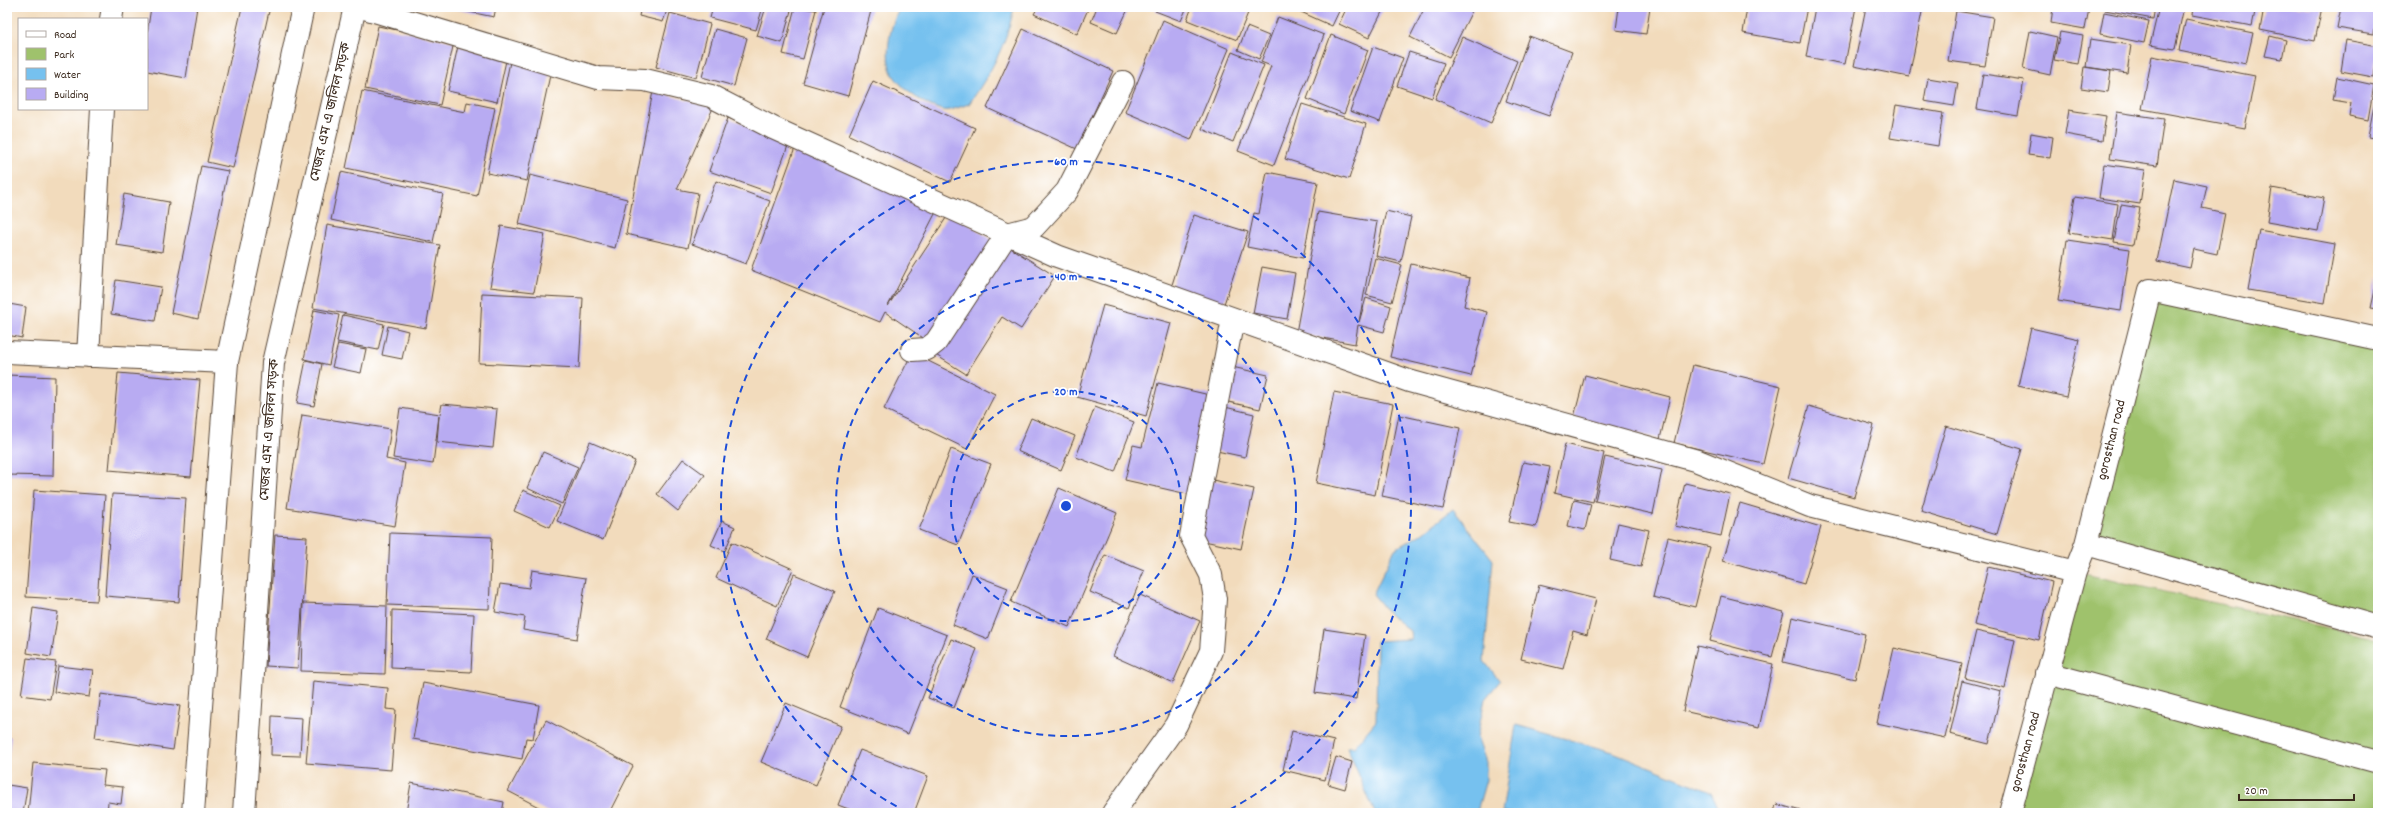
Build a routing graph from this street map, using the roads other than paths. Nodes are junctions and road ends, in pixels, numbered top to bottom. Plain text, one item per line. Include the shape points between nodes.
1 (112, 7) edge
2 (303, 7) edge
3 (355, 7) edge
4 (361, 7) edge
5 (111, 18) edge
6 (1123, 82) dead end
7 (102, 110) edge
8 (1007, 234) junction
9 (1233, 319) junction
10 (2378, 339) edge
11 (912, 350) dead end
12 (7, 352) edge
13 (88, 356) junction
14 (227, 362) junction
15 (2086, 544) junction
16 (2075, 572) junction
17 (2378, 627) edge
18 (2047, 673) junction
19 (2378, 762) edge
20 (193, 813) edge
21 (244, 813) edge
22 (1113, 813) edge
23 (2010, 813) edge

1 - 5 street
2 - 14 street
3 - 21 street, মেজর এম এ জলিল সড়ক via 273,363
4 - 8 street via 598,78 646,80 711,96 780,131
6 - 8 street via 1067,191 1034,227
7 - 13 street
8 - 9 street via 1057,256
8 - 11 street via 936,342 927,349
9 - 16 street via 1409,381 1698,461 1810,506
9 - 22 street via 1191,536 1211,575 1215,599 1211,651 1176,725
10 - 15 street, gorosthan road via 2150,290
12 - 13 street
13 - 14 street
14 - 20 street
15 - 16 street, gorosthan road
15 - 17 street
16 - 18 street, gorosthan road
18 - 19 street
18 - 23 street, gorosthan road

